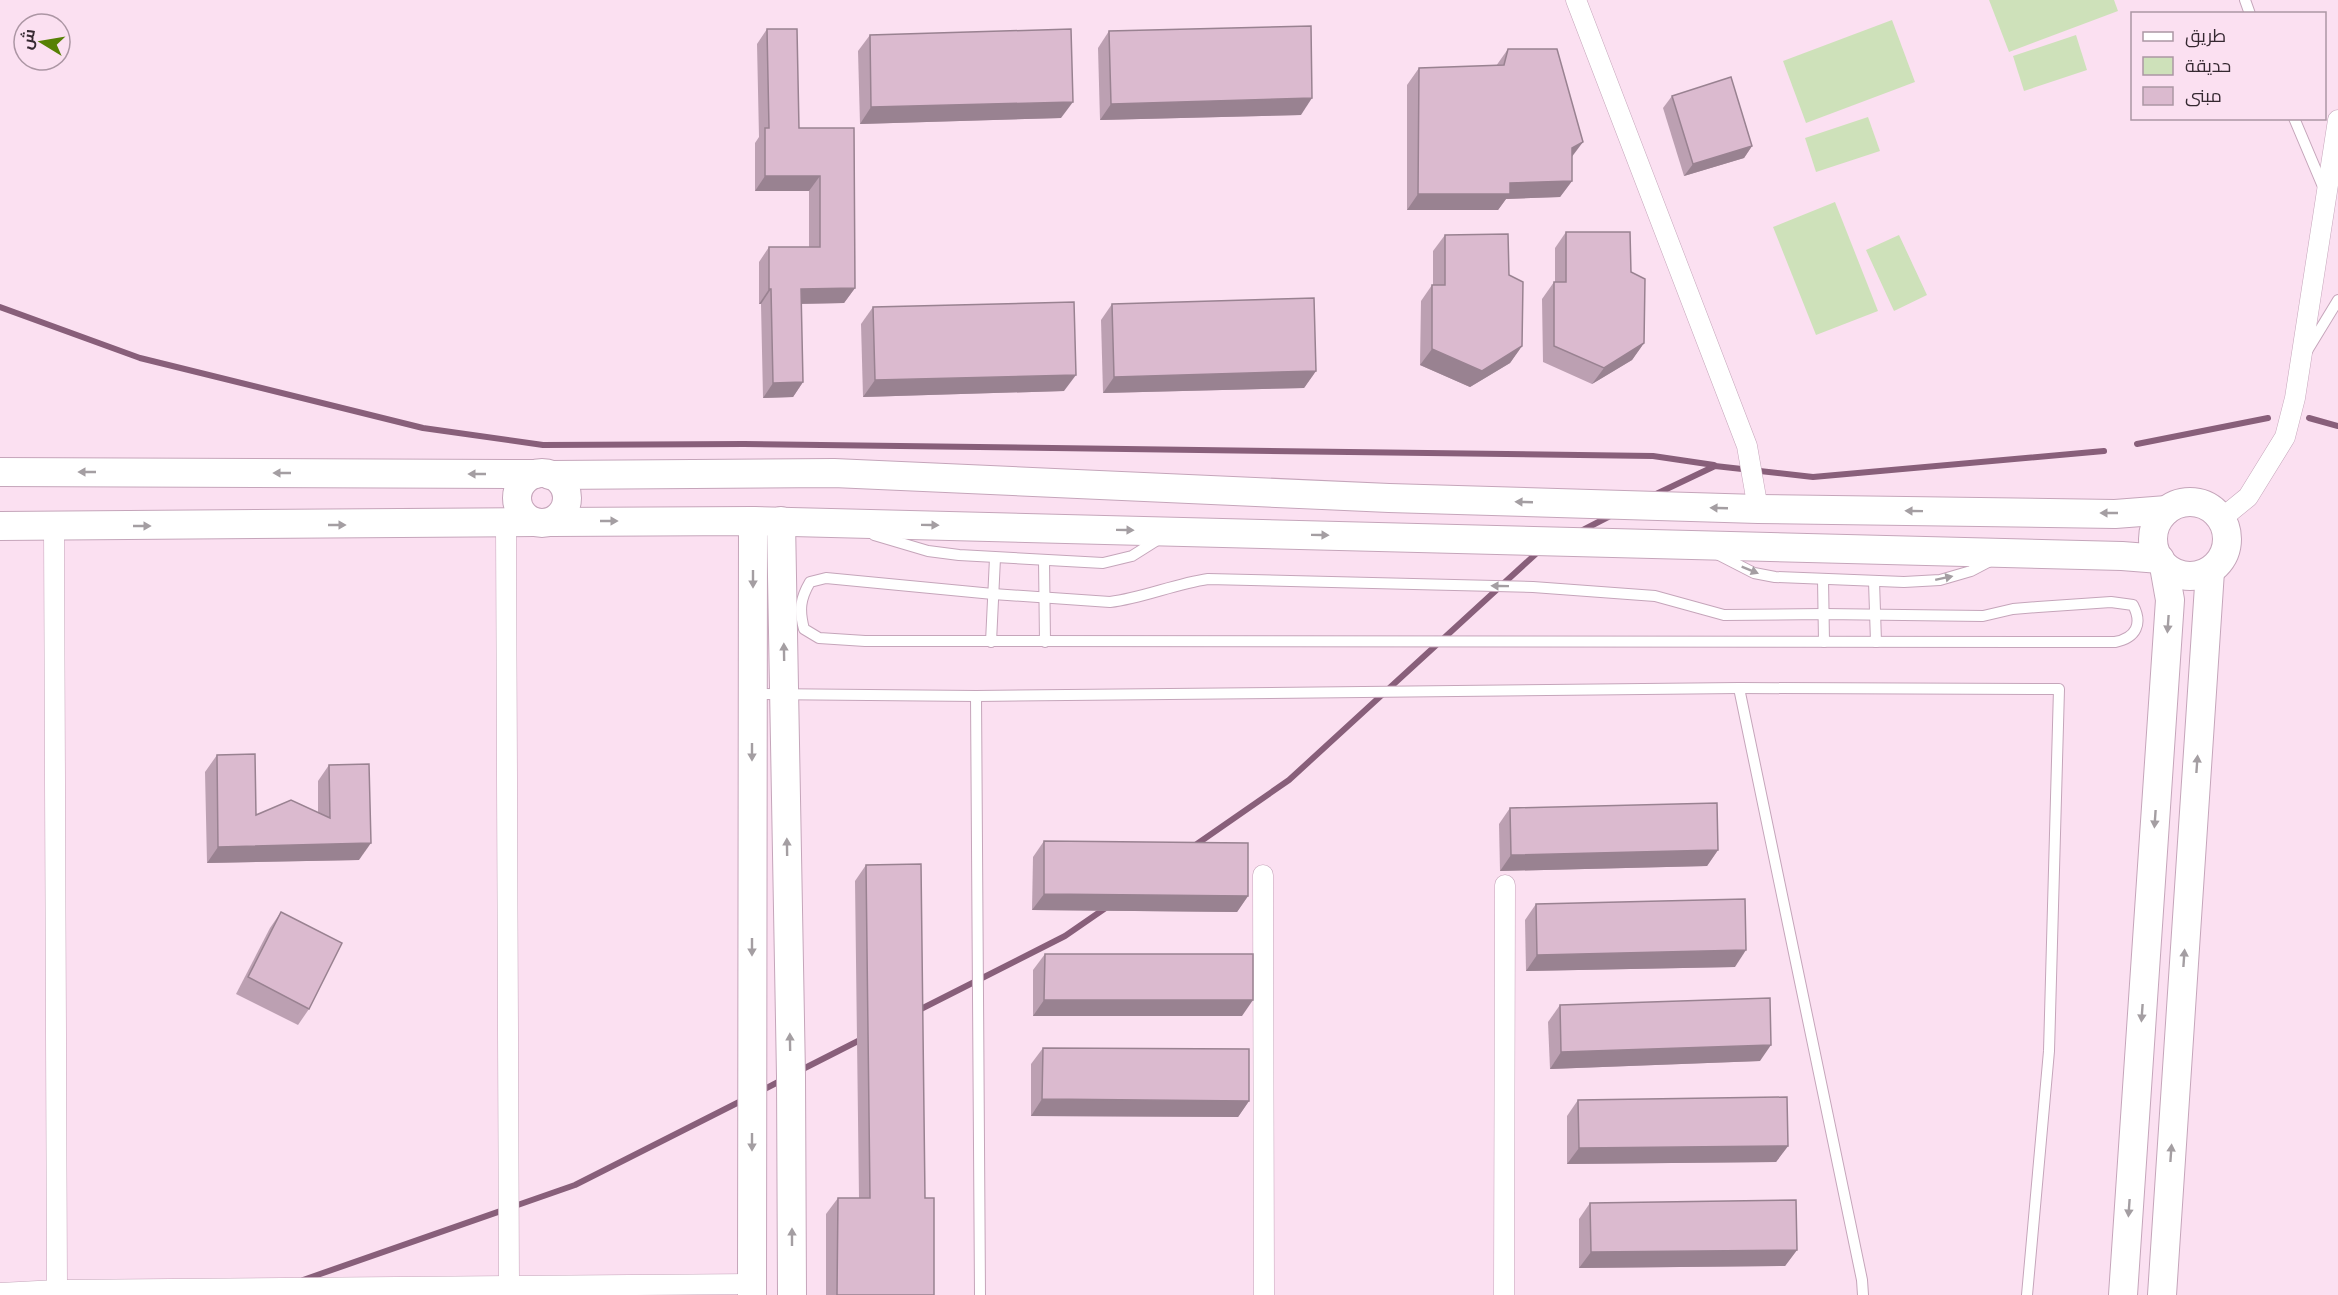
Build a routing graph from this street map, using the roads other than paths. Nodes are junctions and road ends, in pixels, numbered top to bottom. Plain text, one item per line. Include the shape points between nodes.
1 (1576, 0) edge
2 (2295, 120) edge
3 (2338, 120) edge
4 (2326, 195) junction
5 (2338, 300) edge
6 (2301, 362) junction
7 (0, 472) edge
8 (543, 475) junction
9 (1758, 509) junction
10 (2168, 510) junction
11 (2221, 519) junction
12 (753, 521) junction
13 (781, 521) junction
14 (543, 522) junction
15 (830, 523) junction
16 (506, 524) junction
17 (0, 526) edge
18 (54, 527) junction
19 (1172, 532) junction
20 (1698, 545) junction
21 (2005, 553) junction
22 (995, 558) junction
23 (1044, 560) junction
24 (2162, 563) junction
25 (2210, 571) junction
26 (1823, 579) junction
27 (1874, 581) junction
28 (993, 594) junction
29 (1045, 597) junction
30 (1824, 614) junction
31 (1876, 615) junction
32 (991, 642) junction
33 (1045, 642) junction
34 (1824, 642) junction
35 (1876, 642) junction
36 (1739, 688) junction
37 (752, 694) junction
38 (785, 694) junction
39 (976, 696) junction
40 (1263, 875) dead end
41 (1505, 885) dead end
42 (509, 1286) junction
43 (752, 1289) edge
44 (57, 1290) junction
45 (0, 1293) edge
46 (792, 1295) edge
47 (980, 1295) edge
48 (1264, 1295) edge
49 (1504, 1295) edge
50 (1863, 1295) edge
51 (2027, 1295) edge
52 (2123, 1295) edge
53 (2162, 1295) edge

1 - 9 street via 1747,446
2 - 4 lane
3 - 4 street
4 - 6 street
5 - 6 lane
6 - 11 street via 2285,437 2248,497
8 -> 7 street
9 -> 8 street via 1377,498 834,473
8 - 14 street via 559,479 567,494 564,511
8 - 14 street via 522,483 517,498 522,513
10 -> 9 street via 2115,514
10 - 11 street via 2179,504 2203,504
10 - 24 street via 2154,531 2153,544
11 - 25 street via 2226,530 2225,553
12 - 13 street
14 -> 12 street
12 -> 37 street
13 - 15 street
38 -> 13 street
14 - 16 street
15 -> 19 street
15 - 22 lane via 928,551
18 -> 16 street
16 - 42 street
17 - 18 street
18 - 44 street
19 -> 20 street
19 - 23 lane via 1132,556 1103,563
20 - 21 street
20 -> 26 lane via 1754,573
21 - 24 street via 2122,556
27 -> 21 lane via 1940,580 1971,571
22 - 23 lane
22 - 28 lane
23 - 29 lane
24 - 25 street via 2187,576
24 -> 52 street via 2170,600
53 -> 25 street
26 - 27 lane
26 - 30 lane
27 - 31 lane
28 - 29 lane
28 - 32 lane
28 - 32 lane via 826,578 810,582 801,597 800,612 804,629 819,639
30 -> 29 lane via 1724,615 1655,596 1533,587 1208,579 1110,602
29 - 33 lane
30 - 31 lane
30 - 34 lane
31 - 35 lane
31 - 35 lane via 1983,616 2013,609 2111,602 2133,605 2138,614 2132,635 2115,642
32 - 33 lane
33 - 34 lane
34 - 35 lane
36 - 39 lane
36 - 50 lane
36 - 51 lane via 2059,689 2049,1051
37 - 38 lane
37 -> 43 street
38 - 39 lane
46 -> 38 street
39 - 47 lane
40 - 48 street
41 - 49 street
42 - 43 street
42 - 44 street
44 - 45 street

